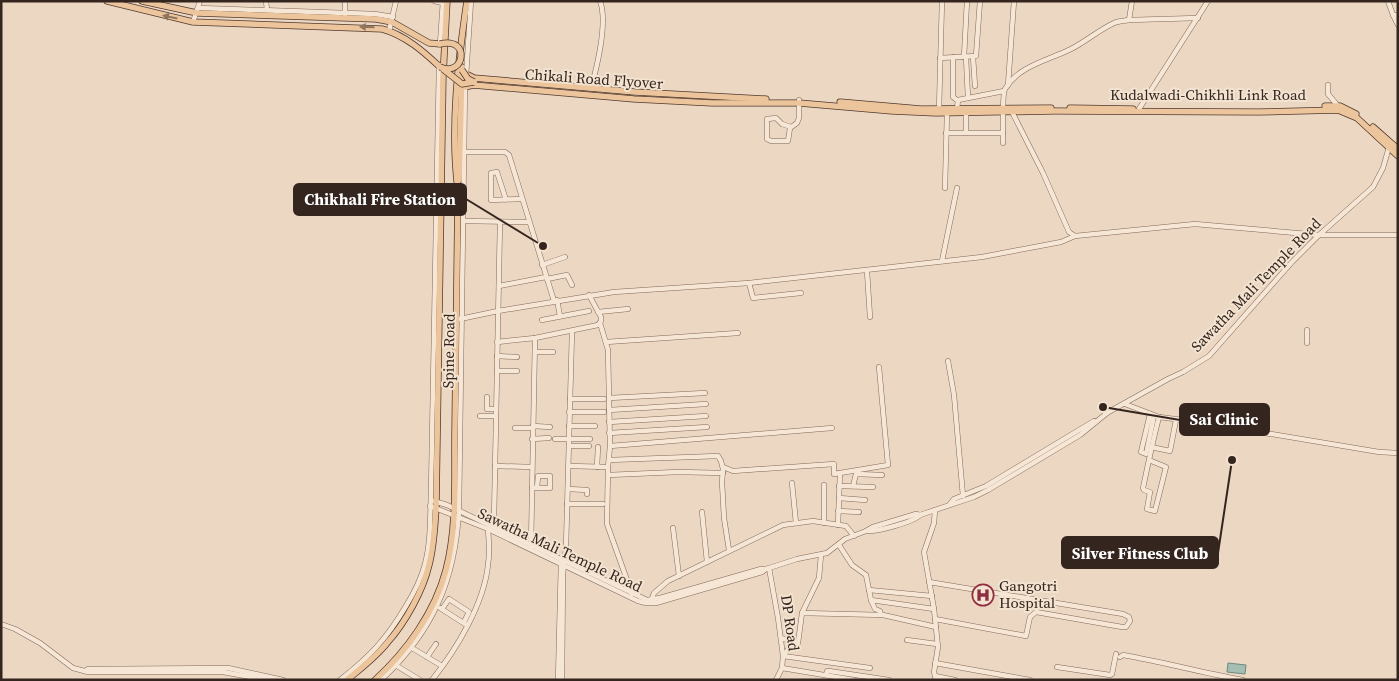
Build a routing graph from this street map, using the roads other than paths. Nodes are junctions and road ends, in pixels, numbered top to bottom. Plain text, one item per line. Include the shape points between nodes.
1 (107, 1) edge
2 (142, 1) edge
3 (200, 1) edge
4 (218, 1) edge
5 (266, 1) edge
6 (345, 1) edge
7 (396, 1) edge
8 (434, 1) edge
9 (463, 1) edge
10 (467, 1) edge
11 (471, 1) edge
12 (600, 1) edge
13 (942, 1) edge
14 (967, 1) edge
15 (980, 1) edge
16 (1014, 1) edge
17 (1132, 1) edge
18 (1208, 1) edge
19 (1388, 1) edge
20 (444, 2) edge
21 (160, 3) edge
22 (218, 8) junction
23 (267, 10) junction
24 (198, 11) junction
25 (1395, 15) edge
26 (345, 16) junction
27 (1198, 18) junction
28 (393, 20) junction
29 (1129, 20) junction
30 (193, 22) junction
31 (1398, 25) edge
32 (390, 30) junction
33 (440, 44) junction
34 (964, 44) junction
35 (971, 45) dead end
36 (459, 48) junction
37 (953, 57) junction
38 (965, 57) junction
39 (973, 57) junction
40 (462, 58) junction
41 (940, 58) junction
42 (441, 67) junction
43 (464, 72) junction
44 (474, 82) junction
45 (463, 85) junction
46 (1008, 85) junction
47 (1328, 85) dead end
48 (975, 86) dead end
49 (592, 88) junction
50 (1004, 91) junction
51 (968, 98) junction
52 (712, 100) junction
53 (957, 100) junction
54 (799, 101) junction
55 (1338, 106) junction
56 (939, 109) junction
57 (957, 109) junction
58 (1139, 109) junction
59 (1259, 110) junction
60 (1009, 111) junction
61 (947, 113) junction
62 (966, 114) junction
63 (791, 127) junction
64 (946, 133) junction
65 (966, 133) junction
66 (1003, 133) junction
67 (1003, 143) dead end
68 (1390, 146) junction
69 (1398, 149) edge
70 (464, 152) junction
71 (1398, 156) edge
72 (945, 188) dead end
73 (957, 188) dead end
74 (458, 190) junction
75 (521, 199) junction
76 (506, 200) junction
77 (463, 221) junction
78 (500, 222) junction
79 (529, 222) junction
80 (1319, 235) junction
81 (1398, 235) edge
82 (1075, 236) junction
83 (565, 257) dead end
84 (942, 261) junction
85 (542, 266) junction
86 (867, 270) junction
87 (546, 278) junction
88 (749, 283) junction
89 (572, 285) dead end
90 (499, 286) junction
91 (800, 293) dead end
92 (588, 295) junction
93 (556, 301) junction
94 (628, 309) dead end
95 (498, 311) junction
96 (589, 311) dead end
97 (598, 312) junction
98 (560, 316) junction
99 (870, 317) dead end
100 (459, 319) junction
101 (542, 320) dead end
102 (600, 323) junction
103 (1307, 330) dead end
104 (572, 332) junction
105 (738, 333) dead end
106 (535, 338) junction
107 (497, 342) junction
108 (606, 342) junction
109 (1307, 343) dead end
110 (535, 352) junction
111 (553, 352) dead end
112 (497, 356) junction
113 (517, 357) dead end
114 (948, 361) dead end
115 (879, 367) dead end
116 (497, 371) junction
117 (517, 371) dead end
118 (705, 393) dead end
119 (487, 397) dead end
120 (570, 399) junction
121 (606, 399) junction
122 (706, 404) dead end
123 (1124, 404) junction
124 (496, 409) junction
125 (606, 411) junction
126 (569, 412) junction
127 (1107, 413) junction
128 (480, 416) dead end
129 (496, 416) junction
130 (706, 416) dead end
131 (1155, 416) junction
132 (1176, 420) junction
133 (609, 422) junction
134 (550, 426) dead end
135 (569, 426) junction
136 (594, 426) dead end
137 (533, 427) junction
138 (707, 427) dead end
139 (515, 428) dead end
140 (832, 428) dead end
141 (610, 434) junction
142 (549, 438) dead end
143 (569, 438) junction
144 (532, 439) junction
145 (555, 439) dead end
146 (590, 439) dead end
147 (569, 446) junction
148 (589, 446) dead end
149 (610, 446) junction
150 (598, 447) dead end
151 (1151, 447) junction
152 (1170, 451) junction
153 (1398, 453) edge
154 (1168, 458) dead end
155 (609, 460) junction
156 (1148, 460) junction
157 (495, 466) junction
158 (568, 466) junction
159 (597, 466) junction
160 (532, 467) junction
161 (608, 467) junction
162 (728, 469) junction
163 (723, 473) junction
164 (840, 473) junction
165 (608, 475) junction
166 (882, 475) dead end
167 (792, 483) dead end
168 (824, 485) dead end
169 (839, 486) junction
170 (853, 486) junction
171 (577, 487) dead end
172 (873, 487) dead end
173 (568, 488) junction
174 (587, 494) dead end
175 (963, 496) junction
176 (839, 498) junction
177 (866, 500) dead end
178 (433, 504) junction
179 (567, 504) junction
180 (603, 504) dead end
181 (950, 504) junction
182 (935, 510) junction
183 (838, 511) junction
184 (456, 512) junction
185 (702, 512) dead end
186 (859, 512) dead end
187 (433, 520) junction
188 (796, 523) junction
189 (824, 523) junction
190 (838, 525) junction
191 (491, 528) junction
192 (673, 528) dead end
193 (854, 536) junction
194 (839, 545) junction
195 (531, 546) junction
196 (729, 550) junction
197 (822, 555) junction
198 (707, 562) junction
199 (562, 563) junction
200 (767, 569) junction
201 (679, 576) junction
202 (928, 582) junction
203 (869, 590) junction
204 (632, 594) junction
205 (932, 596) junction
206 (871, 600) junction
207 (651, 602) junction
208 (459, 605) junction
209 (437, 606) junction
210 (934, 609) junction
211 (442, 610) junction
212 (802, 613) junction
213 (881, 615) junction
214 (453, 616) junction
215 (935, 619) junction
216 (465, 624) junction
217 (1, 625) edge
218 (936, 627) junction
219 (781, 638) junction
220 (907, 640) dead end
221 (794, 642) junction
222 (436, 644) dead end
223 (937, 644) junction
224 (412, 648) junction
225 (783, 656) junction
226 (428, 657) junction
227 (935, 664) junction
228 (397, 666) junction
229 (442, 666) junction
230 (1057, 667) dead end
231 (782, 668) junction
232 (870, 668) dead end
233 (167, 670) junction
234 (826, 675) junction
235 (936, 678) edge
236 (268, 680) edge
237 (283, 680) edge
238 (340, 680) edge
239 (347, 680) edge
240 (375, 680) edge
241 (381, 680) edge
242 (420, 680) edge
243 (432, 680) edge
244 (560, 680) edge
245 (776, 680) edge
246 (854, 680) edge
247 (889, 680) edge
248 (955, 680) edge
249 (1030, 680) edge
250 (1243, 680) edge

30 -> 1 main road
2 - 21 main road
3 - 24 street
4 - 22 street
5 - 23 street
6 - 26 street
7 - 28 street
8 - 20 street
9 - 36 main road
10 - 74 main road, Spine Road via 456,83
11 - 43 street
12 - 49 street via 603,25
13 - 41 street
14 - 34 street
15 - 39 street via 976,55
16 - 46 street
17 - 29 street
18 - 27 street
19 - 25 street
20 - 33 street
20 - 178 main road, Spine Road
21 - 24 main road
22 - 23 street
22 - 24 street
23 - 26 street
24 - 26 main road
24 - 30 street
25 - 31 street
26 - 28 main road
27 - 29 street
27 - 58 street
28 - 32 street
28 - 33 main road via 429,43
29 - 46 street via 1115,22 1071,49 1030,67
32 -> 30 main road
32 - 42 main road
33 - 36 main road, bridge via 451,43
34 - 35 street
34 - 38 street
36 - 40 main road, bridge
37 - 38 street
37 - 41 street
37 - 53 street via 952,97
38 - 39 street
38 - 51 street
39 - 48 street
40 - 42 main road, bridge via 455,67
40 - 43 main road, bridge
41 - 56 street
42 - 45 main road, bridge
42 - 178 street, Spine Road
43 - 44 main road, bridge
43 - 45 main road, bridge
43 - 49 main road via 474,78
44 - 45 main road, Chikali Road Flyover, bridge
44 - 52 main road, Chikali Road Flyover
45 - 52 main road via 634,99
45 - 70 street, Spine Road
45 - 74 main road
46 - 50 street
47 - 55 street via 1328,94
49 - 52 main road
50 - 51 street
50 - 60 street via 1002,97
51 - 53 street
52 - 54 main road
53 - 57 street
54 - 56 main road
54 - 61 main road
54 - 63 street via 798,121
55 - 59 main road, Kudalwadi-Chikhli Link Road
55 - 68 main road, Kudalwadi-Chikhli Link Road via 1355,113
56 - 57 main road
57 - 60 main road
58 - 59 main road, Kudalwadi-Chikhli Link Road
58 - 60 main road, Kudalwadi-Chikhli Link Road
59 - 60 main road, Kudalwadi-Chikhli Link Road
59 - 68 main road, Kudalwadi-Chikhli Link Road via 1338,110 1357,118
60 - 62 main road
60 - 66 street
60 - 82 street via 1025,136 1070,232
61 - 62 main road
61 - 64 street
62 - 65 street
63 - 63 street via 776,118 768,118 767,139 787,142
64 - 65 street
64 - 72 street
65 - 66 street
66 - 67 street
68 - 69 main road, Kudalwadi-Chikhli Link Road
68 - 71 main road, Kudalwadi-Chikhli Link Road
68 - 80 street, Sawatha Mali Temple Road via 1384,168 1373,187
70 - 75 street via 505,152
70 - 77 street, Spine Road
73 - 84 street
74 - 100 main road, Spine Road
75 - 76 street
75 - 79 street
76 - 76 street via 491,200 491,173 496,172
77 - 78 street
77 - 100 street, Spine Road
78 - 79 street
78 - 90 street
79 - 85 street
80 - 81 street
80 - 82 street via 1194,224
80 - 123 street, Sawatha Mali Temple Road via 1209,356
82 - 84 street via 1050,245
83 - 85 street
84 - 86 street
85 - 87 street
86 - 88 street
86 - 99 street
87 - 89 street via 565,274
87 - 90 street
87 - 93 street
88 - 91 street via 753,298
88 - 92 street
90 - 95 street
92 - 93 street
92 - 97 street
93 - 95 street
93 - 98 street
94 - 97 street
95 - 100 street
95 - 107 street
96 - 98 street
97 - 102 street
98 - 101 street
100 - 184 main road, Spine Road
102 - 104 street
102 - 108 street
103 - 109 street
104 - 106 street
104 - 120 street
105 - 108 street
106 - 107 street
106 - 110 street
107 - 112 street
108 - 121 street
110 - 111 street
110 - 137 street
112 - 113 street
112 - 116 street
114 - 175 street
115 - 164 street via 887,466
116 - 117 street
116 - 124 street
118 - 121 street
119 - 124 street via 487,409
120 - 121 street
120 - 126 street
121 - 125 street
122 - 125 street
123 - 127 street, Sawatha Mali Temple Road
123 - 131 street
124 - 129 street
125 - 126 street
125 - 133 street
126 - 135 street
127 - 175 street, Sawatha Mali Temple Road via 982,488
127 - 181 street, Sawatha Mali Temple Road via 1080,435 988,490
128 - 129 street
129 - 157 street
130 - 133 street
131 - 131 street via 1146,454 1142,452
131 - 132 street
131 - 151 street
132 - 152 street
132 - 153 street
133 - 141 street
134 - 137 street
135 - 136 street
135 - 143 street
137 - 139 street
137 - 144 street
138 - 141 street
140 - 149 street
141 - 149 street
142 - 144 street
143 - 145 street
143 - 146 street
143 - 147 street
144 - 160 street
147 - 148 street
147 - 158 street
149 - 155 street
150 - 159 street
151 - 152 street
151 - 156 street
152 - 154 street
155 - 161 street
155 - 162 street via 715,456
156 - 156 street via 1143,489 1150,492 1147,509 1155,511 1166,467
157 - 160 street
157 - 191 street
158 - 159 street
158 - 173 street
159 - 161 street
160 - 195 street
161 - 165 street
162 - 163 street
162 - 164 street via 834,464 834,474
163 - 165 street
163 - 196 street
164 - 169 street
165 - 204 street via 607,524
166 - 170 street via 856,474
167 - 188 street
168 - 189 street
169 - 170 street
169 - 176 street
170 - 172 street
171 - 173 street
173 - 174 street via 587,490
173 - 179 street
175 - 181 street, Sawatha Mali Temple Road
176 - 177 street
176 - 183 street
178 - 184 street, Sawatha Mali Temple Road
178 - 187 main road
179 - 180 street
179 - 199 street
181 - 182 street, Sawatha Mali Temple Road
182 - 193 street, Sawatha Mali Temple Road via 873,526
182 - 202 street via 934,523 924,549
183 - 186 street
183 - 190 street
184 - 191 street, Sawatha Mali Temple Road
184 - 209 street, Spine Road via 450,571
184 - 240 main road via 446,570 433,603 409,644
185 - 198 street
187 - 238 street via 425,564 414,593 384,640
187 - 239 main road via 429,566 418,595 395,634
188 - 189 street
188 - 196 street via 783,525
189 - 190 street
190 - 193 street via 846,526
191 - 195 street, Sawatha Mali Temple Road
191 - 199 street, Sawatha Mali Temple Road
191 - 216 street via 487,575 479,599
192 - 201 street
193 - 194 street, Sawatha Mali Temple Road
194 - 197 street, Sawatha Mali Temple Road
194 - 203 street via 852,564 866,575
195 - 199 street, Sawatha Mali Temple Road
196 - 198 street
197 - 200 street, Sawatha Mali Temple Road
197 - 212 street via 819,578
198 - 201 street
199 - 204 street, Sawatha Mali Temple Road
199 - 207 street, Sawatha Mali Temple Road via 638,601
199 - 244 street
200 - 207 street, Sawatha Mali Temple Road
200 - 219 street, DP Road
201 - 207 street via 661,586
202 - 205 street
202 - 215 street via 1123,614 1130,621 1122,627 1036,612 1030,617 1026,636
203 - 205 street
203 - 206 street
204 - 207 street, Sawatha Mali Temple Road
205 - 210 street
206 - 210 street
206 - 213 street
208 - 211 street via 449,599
208 - 214 street
208 - 216 street via 469,612
209 - 211 street
209 - 224 street, Spine Road
210 - 215 street
211 - 214 street
212 - 213 street
212 - 221 street via 798,643
213 - 218 street
214 - 216 street
215 - 218 street
216 - 229 street
217 - 233 street via 40,643 73,668 85,671
218 - 223 street
219 - 221 street
219 - 225 street, DP Road
220 - 223 street
221 - 225 street
222 - 226 street
223 - 227 street
224 - 226 street
224 - 228 street, Spine Road
225 - 231 street, DP Road
225 - 232 street
226 - 229 street
227 - 235 street
227 - 249 street
228 - 241 street, Spine Road
228 - 242 street
229 - 243 street
230 - 250 street via 1110,676 1119,655
231 - 234 street
231 - 245 street, DP Road
233 - 236 street via 232,672
233 - 237 street via 228,668
234 - 246 street
234 - 247 street via 827,671
235 - 248 street

